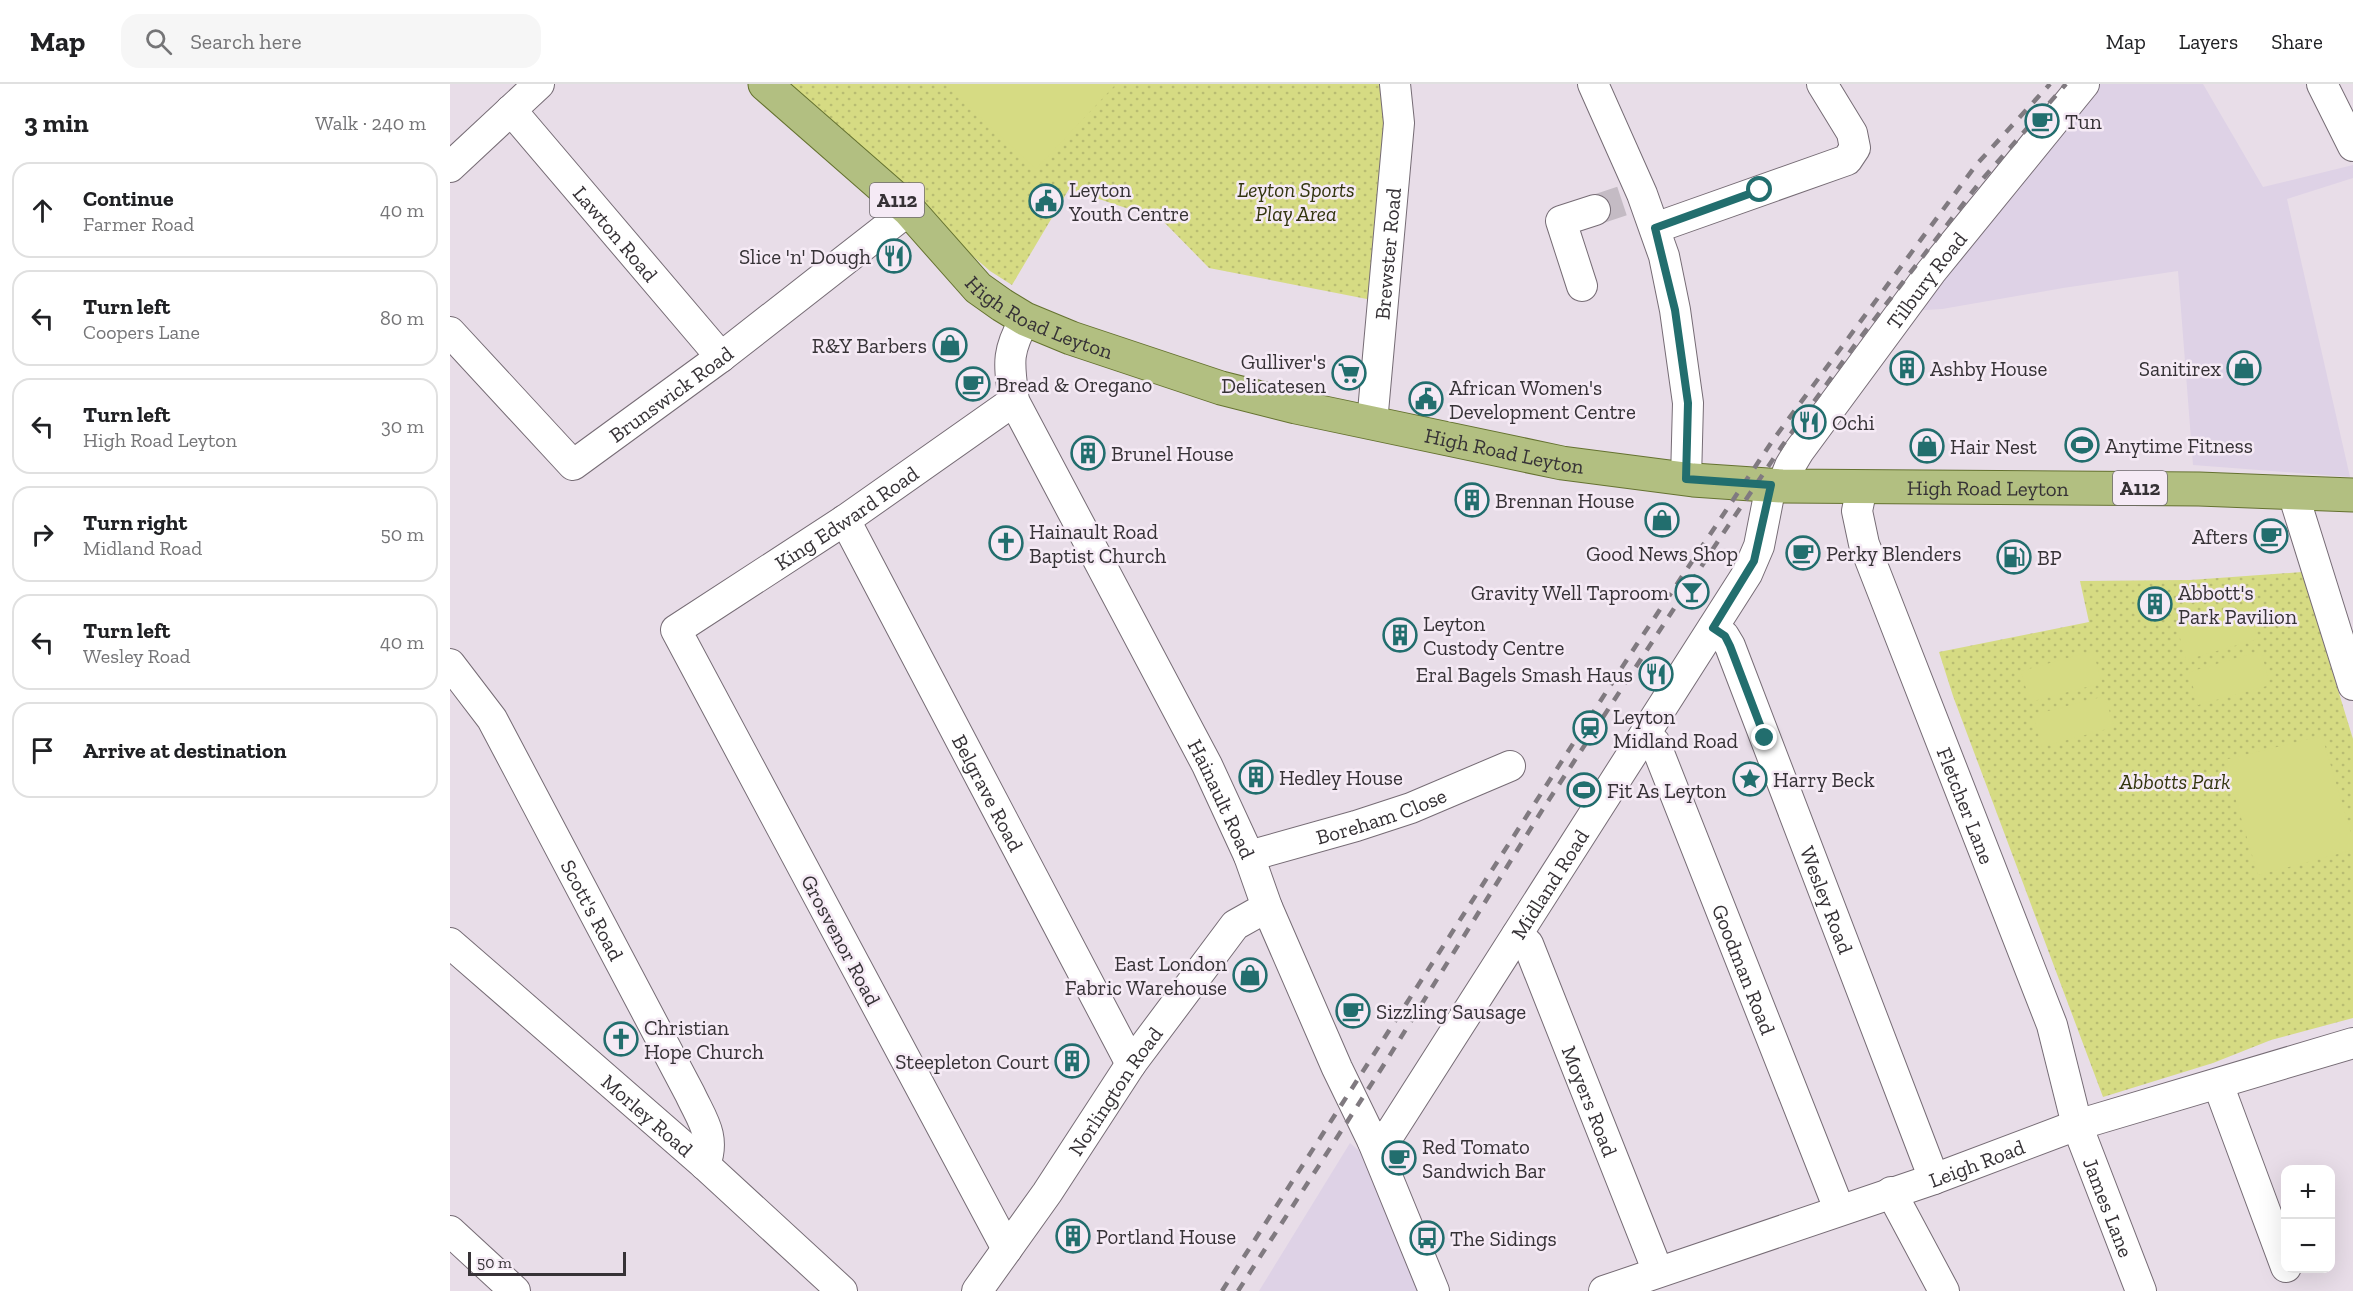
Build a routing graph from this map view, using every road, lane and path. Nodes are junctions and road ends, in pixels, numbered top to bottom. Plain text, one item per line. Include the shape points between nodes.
1 (538, 84) edge
2 (765, 84) edge
3 (1395, 84) edge
4 (1593, 84) edge
5 (1822, 84) edge
6 (2084, 84) edge
7 (2322, 84) edge
8 (511, 110) junction
9 (2353, 146) edge
10 (450, 167) edge
11 (1620, 202) junction
12 (909, 210) junction
13 (1655, 228) junction
14 (1582, 286) dead end
15 (1025, 318) junction
16 (450, 332) edge
17 (721, 357) junction
18 (1014, 400) junction
19 (1372, 423) junction
20 (1686, 479) junction
21 (1776, 485) junction
22 (1862, 487) junction
23 (2298, 492) junction
24 (2353, 495) edge
25 (845, 520) junction
26 (1713, 628) junction
27 (676, 630) joint
28 (450, 664) edge
29 (2353, 685) edge
30 (1645, 735) junction
31 (1510, 766) dead end
32 (1249, 855) junction
33 (1267, 907) junction
34 (1516, 935) junction
35 (450, 943) edge
36 (2353, 1043) edge
37 (1131, 1064) junction
38 (2218, 1084) junction
39 (2077, 1125) junction
40 (1373, 1142) junction
41 (705, 1165) junction
42 (1934, 1179) junction
43 (1891, 1192) junction
44 (1839, 1209) junction
45 (450, 1231) edge
46 (1007, 1249) junction
47 (2281, 1254) edge
48 (2288, 1273) edge
49 (1653, 1280) edge
50 (515, 1291) edge
51 (842, 1291) edge
52 (978, 1291) edge
53 (1434, 1291) edge
54 (1604, 1291) edge
55 (1944, 1291) edge
56 (2141, 1291) edge
57 (2295, 1291) edge

1 - 8 street
2 - 12 main road, High Road Leyton / A112
3 - 19 street, Brewster Road via 1398,135
4 - 11 street
5 - 13 street via 1852,133 1855,148 1846,160
6 - 21 street, Tilbury Road via 1903,309
7 - 9 street
8 - 10 street
8 - 17 street, Lawton Road
11 - 13 street
11 - 14 street via 1561,221
12 - 15 main road, High Road Leyton / A112 via 978,288
12 - 17 street, Brunswick Road
13 - 20 street via 1675,310 1688,403
15 - 18 street, Hainault Road via 1010,353
15 - 19 main road, High Road Leyton / A112 via 1071,338 1221,388
16 - 17 street, Brunswick Road via 573,465
18 - 25 street, King Edward Road
18 - 32 street, Hainault Road via 1207,765
19 - 20 main road, High Road Leyton / A112 via 1562,463
20 - 21 main road, High Road Leyton / A112
21 - 22 main road, High Road Leyton / A112
21 - 26 street, Midland Road via 1754,561
22 - 23 main road, High Road Leyton / A112
22 - 39 street, Fletcher Lane via 1857,511 1864,544 2052,1024
23 - 24 main road, High Road Leyton / A112
23 - 29 street via 2297,506
25 - 27 street, King Edward Road
25 - 37 street, Belgrave Road
26 - 30 street, Midland Road
26 - 42 street, Wesley Road via 1725,636 1730,646
27 - 46 street, Grosvenor Road
28 - 41 street, Scott's Road via 492,719 690,1094 709,1135 711,1152
30 - 34 street, Midland Road
30 - 44 street, Goodman Road via 1655,743
31 - 32 street, Boreham Close via 1411,808
32 - 33 street, Hainault Road
33 - 37 street, Norlington Road via 1235,926
33 - 40 street, Hainault Road
34 - 40 street, Midland Road via 1391,1132
34 - 49 street, Moyers Road via 1528,944
35 - 41 street, Morley Road
36 - 38 street, Leigh Road
37 - 46 street, Norlington Road
38 - 39 street, Leigh Road
38 - 47 street
39 - 42 street, Leigh Road
39 - 56 street, James Lane
40 - 53 street, Hainault Road
41 - 51 street, Morley Road
42 - 43 street, Leigh Road
43 - 44 street, Leigh Road
43 - 55 street
44 - 49 street, Leigh Road
45 - 50 street
46 - 52 street, Norlington Road
48 - 57 street
49 - 54 street, Leigh Road

